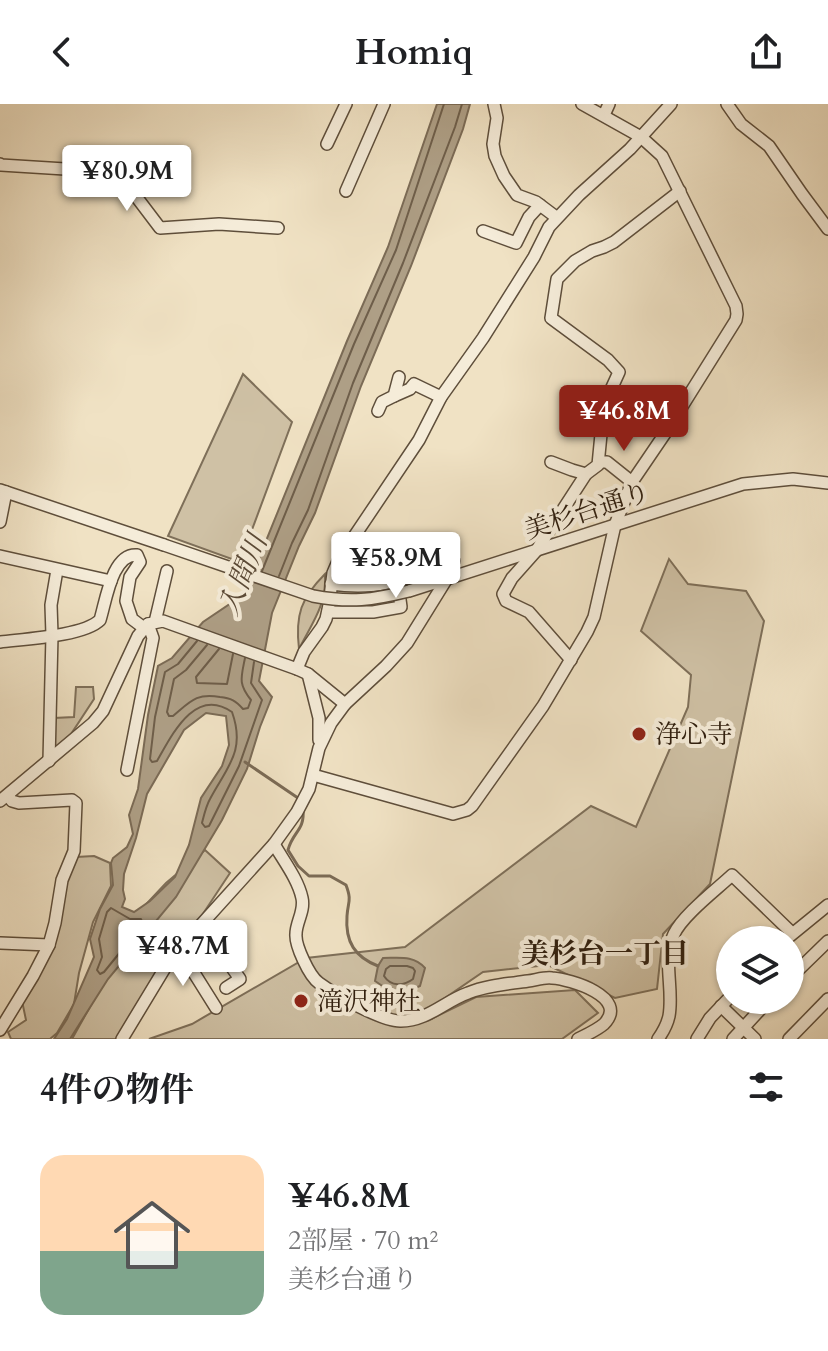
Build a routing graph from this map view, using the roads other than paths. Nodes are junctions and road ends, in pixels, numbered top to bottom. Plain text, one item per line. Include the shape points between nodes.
1 (346, 104) edge
2 (384, 104) edge
3 (494, 104) edge
4 (582, 104) edge
5 (671, 104) edge
6 (727, 104) edge
7 (606, 110) edge
8 (641, 137) junction
9 (327, 144) dead end
10 (0, 164) edge
11 (346, 191) dead end
12 (680, 191) junction
13 (540, 205) junction
14 (556, 217) junction
15 (278, 228) dead end
16 (828, 229) edge
17 (483, 231) dead end
18 (399, 377) dead end
19 (394, 396) junction
20 (441, 397) junction
21 (378, 411) dead end
22 (551, 462) dead end
23 (600, 462) junction
24 (586, 474) junction
25 (632, 482) junction
26 (828, 483) edge
27 (3, 491) edge
28 (0, 522) edge
29 (615, 525) junction
30 (536, 551) junction
31 (0, 556) edge
32 (339, 559) junction
33 (454, 561) dead end
34 (57, 570) junction
35 (167, 571) dead end
36 (446, 580) junction
37 (111, 581) junction
38 (393, 583) junction
39 (331, 584) junction
40 (328, 612) junction
41 (152, 624) junction
42 (52, 635) junction
43 (0, 642) edge
44 (571, 660) junction
45 (302, 671) junction
46 (345, 704) junction
47 (319, 748) junction
48 (49, 761) junction
49 (127, 770) dead end
50 (313, 775) junction
51 (4, 799) edge
52 (274, 844) junction
53 (828, 905) edge
54 (202, 925) junction
55 (779, 926) edge
56 (801, 926) edge
57 (828, 941) edge
58 (0, 943) edge
59 (49, 945) junction
60 (179, 949) junction
61 (804, 964) edge
62 (226, 988) dead end
63 (828, 999) edge
64 (216, 1008) dead end
65 (716, 1012) edge
66 (729, 1014) edge
67 (756, 1014) edge
68 (743, 1028) junction
69 (0, 1030) edge
70 (122, 1039) edge
71 (578, 1039) edge
72 (658, 1039) edge
73 (697, 1039) edge
74 (733, 1039) edge
75 (755, 1039) edge
76 (789, 1039) edge

1 - 9 street
2 - 11 street
3 - 13 street via 493,144 504,176 517,195
4 - 7 street
5 - 8 street
6 - 16 street via 741,124 769,146
7 - 8 street
8 - 12 street via 662,156
8 - 14 street
10 - 15 street via 134,170 138,199 160,228
12 - 23 street via 614,242 575,261 557,279 551,318 619,372 609,394
12 - 25 street via 737,314
13 - 14 street
13 - 17 street via 516,243
14 - 20 street
18 - 19 street
19 - 20 street via 414,384
19 - 21 street
20 - 32 street via 419,440
22 - 24 street
23 - 24 street
23 - 25 street
24 - 30 street
25 - 29 street
26 - 29 street, 美杉台通り via 793,479 743,484
27 - 28 street
27 - 36 street, 美杉台通り, bridge via 313,596 379,599
29 - 30 street, 美杉台通り
29 - 44 street via 594,617
30 - 36 street, 美杉台通り
30 - 44 street via 503,594 506,601 529,612
31 - 34 street
32 - 38 street via 360,563
32 - 39 street
33 - 38 street
34 - 37 street
34 - 42 street
35 - 41 street
36 - 46 street via 407,643
37 - 41 street via 126,556 137,555 140,562 130,577 126,601 132,619
37 - 42 street via 94,626
38 - 39 street
38 - 40 street via 401,607
39 - 40 street
40 - 45 street via 304,652
41 - 45 street
41 - 48 street via 138,636 103,711
41 - 49 street
42 - 43 street
42 - 48 street
44 - 50 street via 467,810 453,814
45 - 46 street
45 - 47 street via 319,718
46 - 47 street
47 - 50 street
48 - 51 street
50 - 52 street
51 - 59 street via 76,803 74,851 62,880
52 - 54 street
52 - 71 street via 302,899 297,944 319,983 399,1022 486,987 551,978 570,981 593,989 610,1009 603,1025
53 - 56 street
54 - 60 street
54 - 62 street via 225,966 240,979
55 - 72 street via 732,875 673,936 670,1012
57 - 61 street
58 - 59 street
59 - 69 street
60 - 64 street
60 - 70 street
63 - 76 street
65 - 73 street
66 - 68 street
67 - 68 street
68 - 74 street
68 - 75 street

